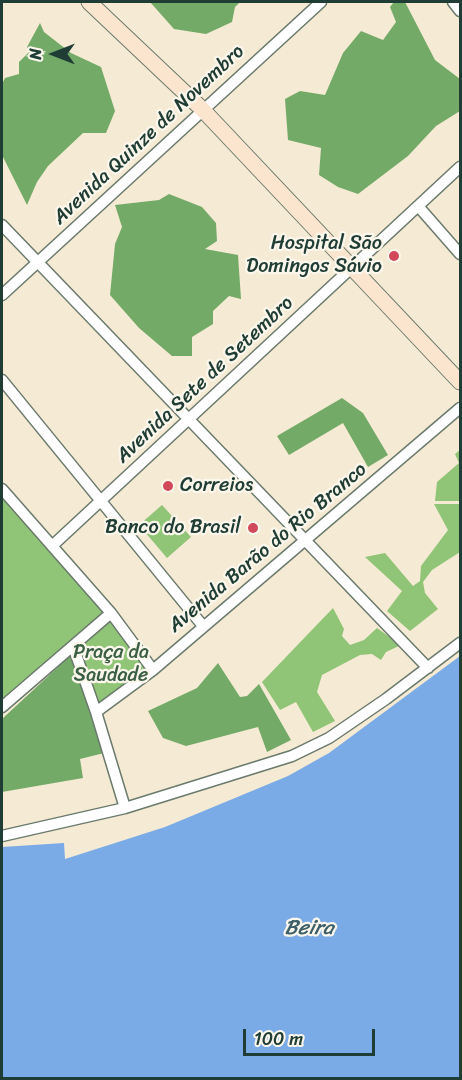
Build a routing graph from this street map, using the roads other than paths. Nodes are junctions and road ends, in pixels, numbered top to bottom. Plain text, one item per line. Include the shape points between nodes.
1 (90, 2) edge
2 (321, 2) edge
3 (453, 2) edge
4 (460, 11) edge
5 (202, 109) junction
6 (460, 167) edge
7 (418, 206) junction
8 (2, 225) edge
9 (460, 254) edge
10 (37, 262) junction
11 (352, 268) junction
12 (2, 295) edge
13 (2, 380) edge
14 (460, 382) edge
15 (460, 408) edge
16 (189, 420) junction
17 (2, 489) edge
18 (101, 500) junction
19 (305, 542) junction
20 (52, 546) junction
21 (111, 613) junction
22 (203, 626) junction
23 (460, 643) edge
24 (73, 646) junction
25 (428, 668) junction
26 (153, 670) junction
27 (2, 707) edge
28 (96, 712) junction
29 (125, 808) junction
30 (2, 836) edge

1 - 5 street
2 - 5 street, Avenida Quinze de Novembro
3 - 4 street
5 - 10 street, Avenida Quinze de Novembro
5 - 11 street
6 - 7 street, Avenida Sete de Setembro
7 - 9 street
7 - 11 street, Avenida Sete de Setembro
8 - 10 street
10 - 12 street, Avenida Quinze de Novembro
10 - 16 street
11 - 14 street
11 - 16 street, Avenida Sete de Setembro
13 - 18 street
15 - 19 street, Avenida Barão do Rio Branco
16 - 18 street, Avenida Sete de Setembro
16 - 19 street
17 - 20 street
18 - 20 street, Avenida Sete de Setembro
18 - 22 street
19 - 22 street, Avenida Barão do Rio Branco
19 - 25 street
20 - 21 street
21 - 24 street
21 - 26 street
22 - 26 street, Avenida Barão do Rio Branco
23 - 25 street
24 - 27 street
24 - 28 street
25 - 29 street via 309,749
26 - 28 street, Avenida Barão do Rio Branco
28 - 29 street
29 - 30 street

